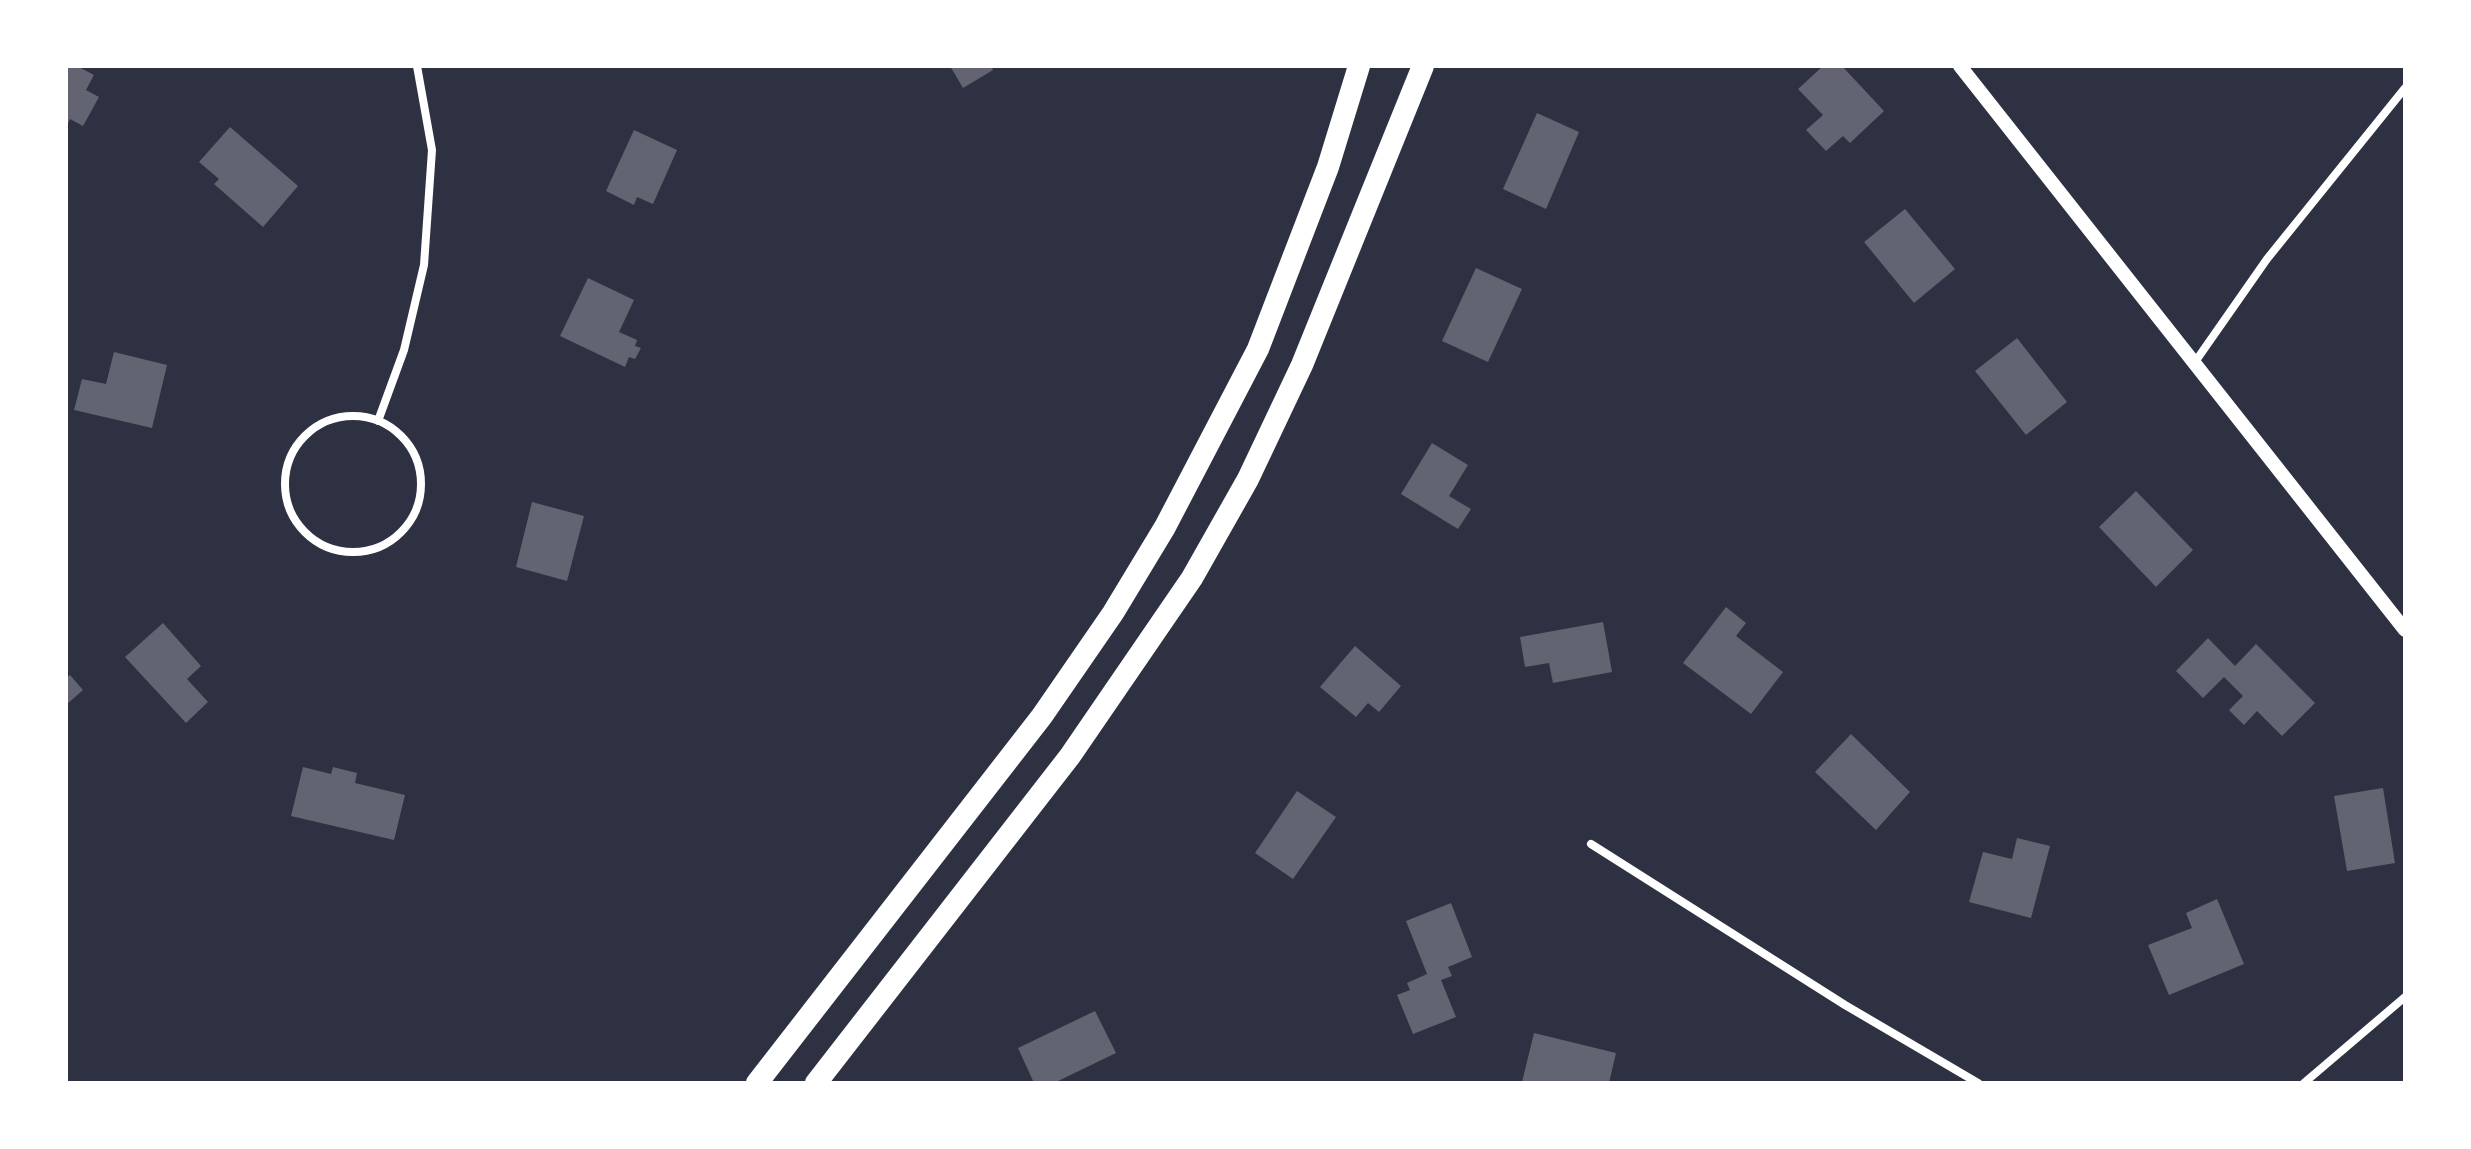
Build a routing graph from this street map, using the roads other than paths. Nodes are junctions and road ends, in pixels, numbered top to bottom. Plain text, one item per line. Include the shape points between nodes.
1 (417, 66) edge
2 (1359, 66) edge
3 (1423, 66) edge
4 (1960, 66) edge
5 (2405, 88) edge
6 (2195, 362) junction
7 (378, 421) junction
8 (2405, 630) edge
9 (1591, 844) dead end
10 (2405, 997) edge
11 (757, 1083) edge
12 (816, 1083) edge
13 (1978, 1083) edge
14 (2304, 1083) edge

1 - 7 street via 432,150 424,265 404,350
2 - 11 highway via 1328,167 1263,336 1165,527 1042,716
3 - 12 highway via 1302,365 1248,479 1192,578 1070,756
4 - 6 street
5 - 6 street via 2267,259
6 - 8 street
7 - 7 street via 398,432 412,450 421,472 421,495 399,535 380,548 335,550 315,541 288,506 288,463 299,443 325,424 356,416
9 - 13 street
10 - 14 street

